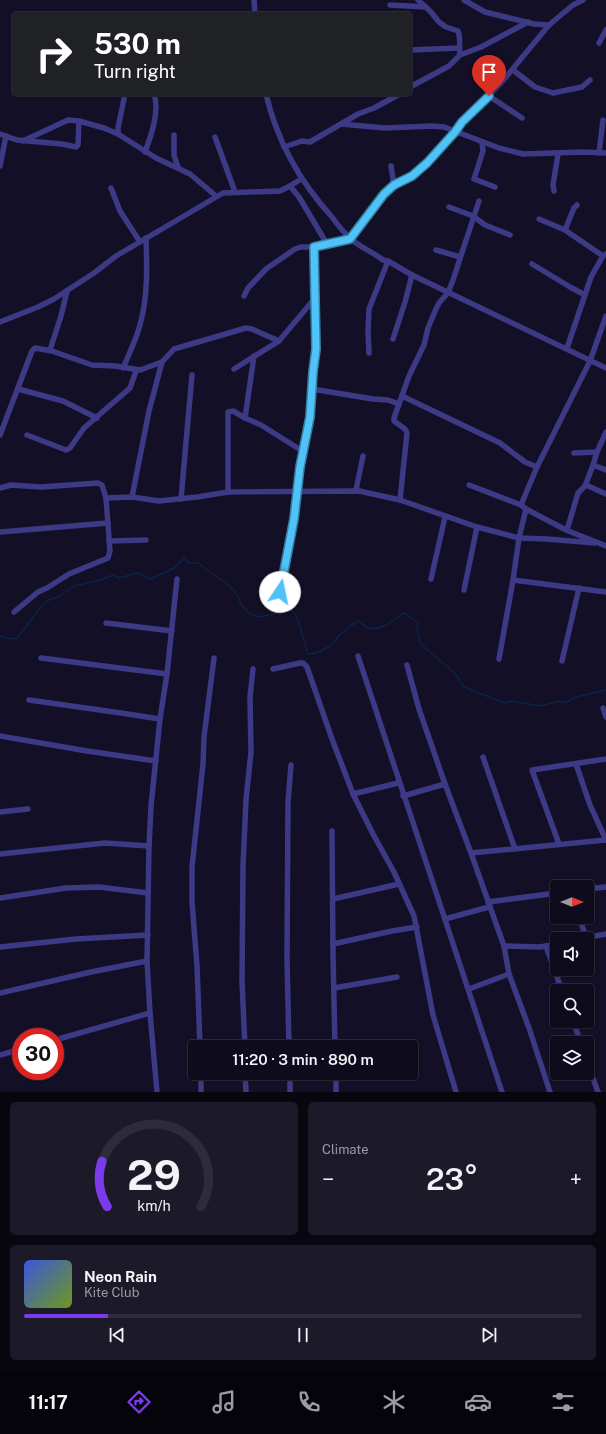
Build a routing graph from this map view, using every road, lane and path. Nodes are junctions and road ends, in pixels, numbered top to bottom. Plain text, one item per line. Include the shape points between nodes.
1 (254, 0) edge
2 (418, 0) edge
3 (464, 0) edge
4 (583, 0) edge
5 (390, 5) dead end
6 (426, 7) junction
7 (255, 12) edge
8 (528, 22) junction
9 (549, 25) junction
10 (606, 30) edge
11 (599, 42) dead end
12 (459, 48) junction
13 (412, 50) edge
14 (460, 55) junction
15 (513, 70) junction
16 (590, 80) dead end
17 (412, 86) edge
18 (125, 96) edge
19 (155, 96) edge
20 (267, 96) edge
21 (396, 96) edge
22 (489, 96) junction
23 (522, 118) dead end
24 (603, 120) dead end
25 (80, 121) junction
26 (341, 124) junction
27 (455, 132) junction
28 (118, 134) junction
29 (3, 135) edge
30 (174, 135) dead end
31 (215, 137) dead end
32 (23, 140) junction
33 (482, 142) junction
34 (284, 147) junction
35 (145, 152) junction
36 (599, 153) junction
37 (606, 153) edge
38 (558, 154) junction
39 (0, 166) edge
40 (391, 166) dead end
41 (178, 167) junction
42 (301, 178) junction
43 (394, 185) junction
44 (290, 186) junction
45 (495, 187) dead end
46 (111, 188) dead end
47 (235, 192) junction
48 (554, 192) dead end
49 (216, 196) junction
50 (479, 201) dead end
51 (577, 205) dead end
52 (449, 207) dead end
53 (473, 216) junction
54 (538, 219) dead end
55 (565, 230) junction
56 (510, 235) dead end
57 (146, 238) junction
58 (350, 239) junction
59 (140, 242) junction
60 (327, 244) junction
61 (314, 247) junction
62 (436, 250) dead end
63 (604, 255) edge
64 (460, 257) junction
65 (388, 261) junction
66 (532, 264) dead end
67 (412, 275) junction
68 (67, 290) junction
69 (448, 293) junction
70 (585, 295) junction
71 (244, 296) dead end
72 (315, 298) junction
73 (606, 316) edge
74 (0, 322) edge
75 (393, 339) dead end
76 (279, 341) junction
77 (567, 348) junction
78 (50, 350) junction
79 (369, 353) dead end
80 (254, 356) junction
81 (590, 361) junction
82 (162, 362) junction
83 (123, 368) junction
84 (606, 368) edge
85 (234, 369) dead end
86 (136, 371) junction
87 (192, 375) dead end
88 (18, 389) junction
89 (312, 389) junction
90 (402, 396) junction
91 (399, 404) junction
92 (97, 418) junction
93 (245, 418) junction
94 (1, 427) edge
95 (0, 435) edge
96 (27, 435) dead end
97 (605, 435) edge
98 (304, 452) junction
99 (597, 452) junction
100 (574, 453) dead end
101 (363, 456) dead end
102 (593, 465) junction
103 (537, 467) junction
104 (606, 470) edge
105 (469, 485) dead end
106 (586, 485) junction
107 (2, 486) edge
108 (356, 490) junction
109 (298, 491) junction
110 (228, 492) junction
111 (606, 494) edge
112 (132, 497) junction
113 (106, 498) junction
114 (181, 499) junction
115 (400, 500) junction
116 (521, 505) junction
117 (526, 509) junction
118 (445, 517) junction
119 (108, 523) junction
120 (477, 527) junction
121 (567, 530) junction
122 (0, 532) edge
123 (519, 538) junction
124 (146, 540) dead end
125 (109, 541) junction
126 (595, 543) junction
127 (606, 546) edge
128 (177, 579) dead end
129 (431, 579) dead end
130 (513, 580) junction
131 (579, 588) junction
132 (464, 590) dead end
133 (280, 592) dead end
134 (606, 592) edge
135 (14, 612) dead end
136 (106, 623) dead end
137 (172, 631) junction
138 (358, 656) dead end
139 (41, 658) dead end
140 (214, 658) dead end
141 (499, 659) dead end
142 (562, 661) dead end
143 (407, 665) dead end
144 (253, 669) dead end
145 (273, 669) dead end
146 (167, 674) junction
147 (29, 700) dead end
148 (603, 708) dead end
149 (606, 717) edge
150 (160, 720) junction
151 (0, 736) edge
152 (483, 758) dead end
153 (606, 759) edge
154 (156, 761) junction
155 (576, 764) junction
156 (291, 765) dead end
157 (398, 783) junction
158 (445, 784) junction
159 (353, 794) junction
160 (403, 796) junction
161 (28, 809) dead end
162 (0, 812) edge
163 (332, 830) dead end
164 (606, 840) edge
165 (559, 844) junction
166 (149, 846) junction
167 (515, 848) junction
168 (471, 852) junction
169 (0, 854) edge
170 (399, 884) junction
171 (606, 887) edge
172 (594, 888) edge
173 (148, 893) junction
174 (550, 894) edge
175 (0, 898) edge
176 (333, 899) junction
177 (489, 904) junction
178 (445, 919) junction
179 (417, 927) junction
180 (148, 934) junction
181 (606, 934) edge
182 (594, 936) edge
183 (333, 944) junction
184 (550, 945) edge
185 (504, 946) junction
186 (546, 946) junction
187 (0, 947) edge
188 (147, 961) junction
189 (509, 974) junction
190 (397, 977) dead end
191 (560, 984) edge
192 (334, 988) junction
193 (469, 989) junction
194 (0, 992) edge
195 (150, 1013) junction
196 (64, 1037) edge
197 (200, 1040) edge
198 (245, 1040) edge
199 (289, 1040) edge
200 (336, 1040) edge
201 (12, 1052) edge
202 (0, 1055) edge
203 (200, 1080) edge
204 (245, 1080) edge
205 (290, 1080) edge
206 (336, 1080) edge
207 (594, 1080) edge
208 (157, 1092) edge
209 (201, 1092) edge
210 (246, 1092) edge
211 (290, 1092) edge
212 (336, 1092) edge
213 (456, 1092) edge
214 (502, 1092) edge
215 (550, 1092) edge
216 (598, 1092) edge

1 - 7 street
2 - 6 street
3 - 8 street via 485,12
4 - 9 street
5 - 6 street
6 - 12 street via 438,22 458,31
8 - 9 street
8 - 14 street
9 - 15 street
10 - 11 street
12 - 13 street
12 - 14 street
14 - 17 street via 449,66
15 - 16 street via 535,87 553,93 582,87
15 - 22 street
18 - 28 street
19 - 35 street via 157,101 153,128
20 - 34 street
21 - 26 street
22 - 23 street
22 - 27 street
24 - 36 street
25 - 28 street
25 - 32 street via 64,121
25 - 32 street via 76,147
26 - 27 street via 385,128 433,126
26 - 34 street via 310,142 302,141
27 - 33 street
27 - 43 street via 427,163 412,176
28 - 35 street
29 - 32 street
29 - 39 street
30 - 41 street via 174,155
31 - 47 street
33 - 38 street via 523,154
33 - 45 street via 484,150 474,179
34 - 42 street
35 - 41 street
36 - 37 street
36 - 38 street
38 - 48 street
40 - 43 street
41 - 49 street
42 - 44 street
42 - 58 street via 319,204
43 - 58 street via 376,203
44 - 47 street via 280,191
44 - 60 street
46 - 59 street via 120,211
47 - 49 street
49 - 57 street
50 - 53 street
51 - 55 street
52 - 53 street
53 - 56 street via 485,225
53 - 64 street
54 - 55 street
55 - 63 street
57 - 59 street
57 - 83 street via 147,268 143,311 140,326
58 - 60 street
58 - 65 street
59 - 68 street
60 - 61 street
61 - 71 street via 295,249 266,269
61 - 72 street
62 - 64 street
63 - 70 street via 591,277
64 - 69 street
65 - 67 street
65 - 79 street via 369,310
66 - 70 street
67 - 69 street
67 - 75 street
68 - 74 street via 38,307
68 - 78 street
69 - 77 street
69 - 90 street via 436,309
70 - 77 street
72 - 76 street
72 - 89 street via 316,349
73 - 81 street
76 - 80 street
76 - 82 street via 246,328 174,349
77 - 81 street
78 - 83 street via 92,365
78 - 88 street via 33,349
80 - 85 street
80 - 93 street
81 - 84 street
81 - 103 street
82 - 86 street
82 - 112 street via 149,411
83 - 86 street
86 - 92 street via 130,388
87 - 114 street
88 - 92 street via 63,401
88 - 94 street
89 - 91 street via 388,400
89 - 98 street
90 - 91 street
90 - 103 street via 500,443 525,462
91 - 115 street via 394,420 407,432
92 - 96 street via 84,428 66,450
93 - 98 street via 268,428
93 - 110 street via 233,411 228,412
94 - 95 street
97 - 99 street
98 - 109 street
99 - 100 street
99 - 102 street
101 - 108 street
102 - 104 street
102 - 106 street
103 - 116 street
105 - 116 street
106 - 111 street
106 - 121 street via 578,493
107 - 113 street via 41,487 98,483 102,485
108 - 109 street
108 - 115 street
109 - 110 street
109 - 133 street
110 - 114 street
112 - 113 street
112 - 114 street via 159,502
113 - 119 street
115 - 118 street
116 - 117 street
117 - 121 street
117 - 123 street
118 - 120 street
118 - 129 street
119 - 122 street
119 - 125 street
120 - 123 street
120 - 132 street
121 - 126 street
123 - 126 street
123 - 130 street
124 - 125 street
125 - 135 street via 108,558 69,574 38,592
126 - 127 street
128 - 137 street
130 - 131 street
130 - 141 street
131 - 134 street
131 - 142 street
136 - 137 street
137 - 146 street
138 - 157 street
139 - 146 street
140 - 197 street via 192,867
143 - 158 street
144 - 198 street via 250,698 251,752 243,866 242,981
145 - 159 street via 300,663 307,667
146 - 150 street
147 - 150 street
148 - 149 street
150 - 154 street
151 - 154 street
152 - 167 street
153 - 155 street
154 - 166 street
155 - 164 street via 590,805
155 - 165 street via 532,770
156 - 199 street via 288,802
157 - 159 street
157 - 160 street
158 - 160 street
158 - 168 street
159 - 170 street
160 - 178 street
161 - 162 street
163 - 176 street
164 - 165 street
165 - 167 street
166 - 169 street via 105,844
166 - 173 street
167 - 168 street
168 - 177 street
170 - 176 street
170 - 179 street
171 - 172 street
173 - 175 street via 93,887 66,888
173 - 180 street
174 - 177 street
176 - 183 street
177 - 178 street
177 - 185 street
178 - 193 street
179 - 183 street via 392,930
179 - 213 street via 434,1015
180 - 187 street
180 - 188 street
181 - 182 street
183 - 192 street
184 - 186 street
185 - 186 street
185 - 189 street
186 - 191 street
188 - 194 street
188 - 195 street
189 - 193 street
189 - 215 street via 530,1028
190 - 192 street
192 - 200 street
193 - 214 street
195 - 196 street
195 - 208 street
201 - 202 street
203 - 209 street
204 - 210 street
205 - 211 street
206 - 212 street
207 - 216 street

